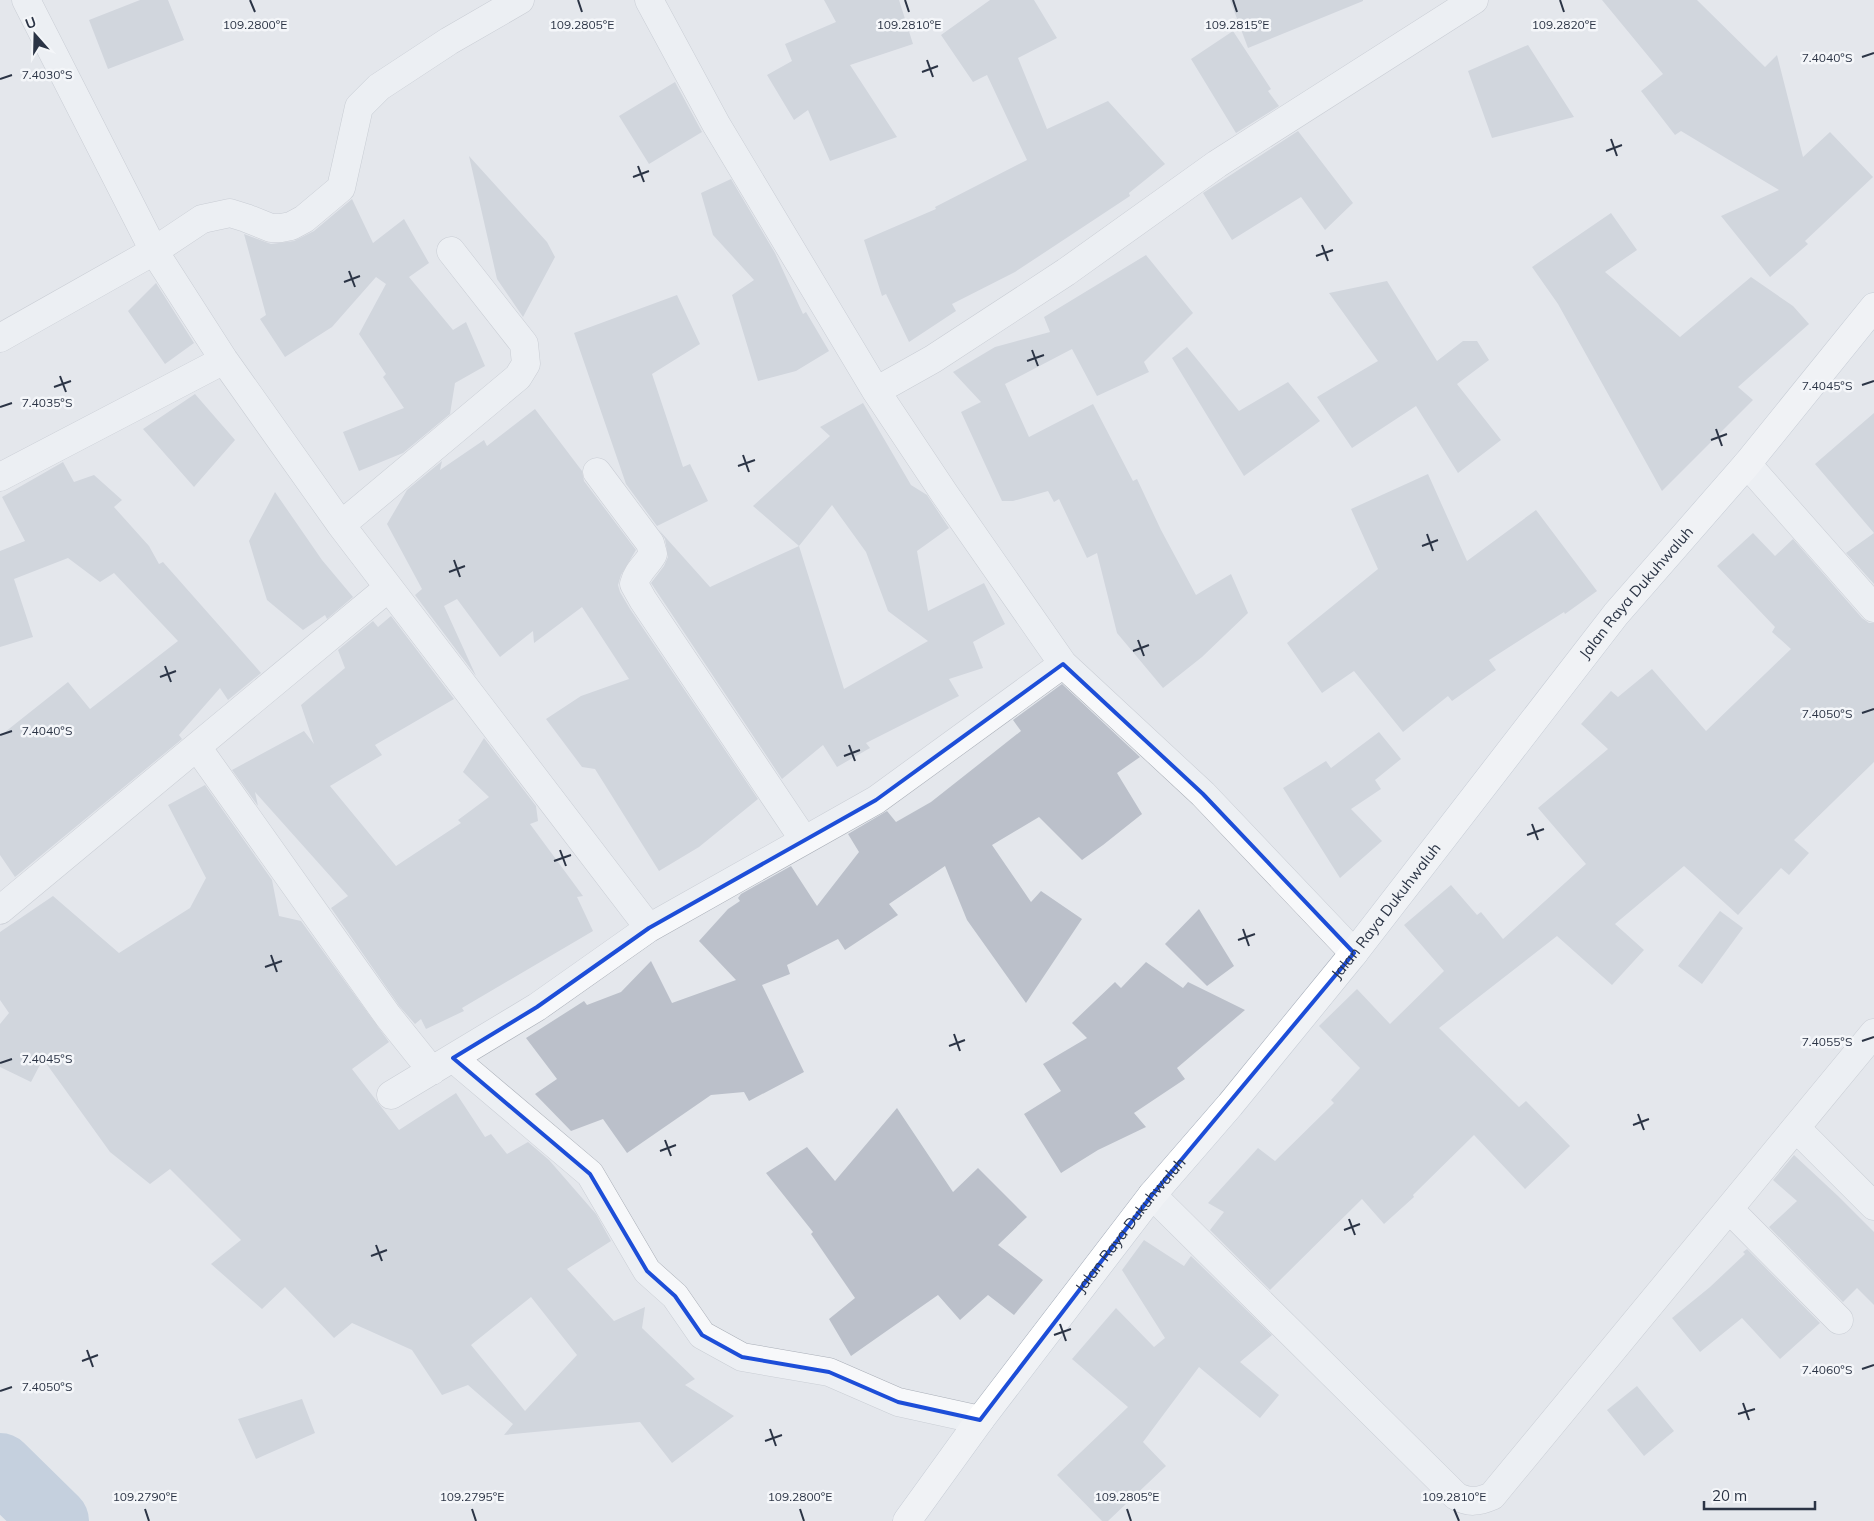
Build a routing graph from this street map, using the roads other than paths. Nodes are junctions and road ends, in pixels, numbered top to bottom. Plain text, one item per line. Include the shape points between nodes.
1 (26, 0) edge
2 (520, 0) edge
3 (649, 0) edge
4 (1474, 0) edge
5 (154, 251) junction
6 (452, 251) dead end
7 (1874, 307) edge
8 (0, 338) edge
9 (224, 360) junction
10 (876, 391) junction
11 (1747, 464) junction
12 (598, 472) dead end
13 (0, 477) edge
14 (340, 525) junction
15 (388, 588) junction
16 (1874, 608) edge
17 (1063, 664) junction
18 (197, 747) junction
19 (804, 840) junction
20 (0, 910) edge
21 (649, 928) junction
22 (1354, 954) junction
23 (1874, 1034) edge
24 (442, 1064) junction
25 (392, 1095) dead end
26 (1796, 1128) junction
27 (1152, 1195) junction
28 (1874, 1206) edge
29 (1729, 1209) junction
30 (1838, 1320) dead end
31 (980, 1420) junction
32 (909, 1519) edge

1 - 5 street
2 - 5 street via 379,87 359,107 342,188 304,219 291,226 271,228 230,213 202,219
3 - 10 street via 716,124
4 - 10 street via 1217,164 1066,272
5 - 8 street
5 - 9 street
6 - 14 street via 524,344 526,364 518,377
7 - 11 main road, Jalan Raya Dukuhwaluh
9 - 13 street
9 - 14 street
10 - 17 street
11 - 16 street
11 - 22 main road, Jalan Raya Dukuhwaluh via 1616,614
12 - 19 street via 650,543 653,554 637,573 634,584
14 - 15 street
15 - 18 street
15 - 21 street
17 - 19 street via 876,800
17 - 22 street via 1203,794
18 - 20 street
18 - 24 street via 388,1016
19 - 21 street
21 - 24 street via 537,1007
22 - 27 main road, Jalan Raya Dukuhwaluh
23 - 26 street
24 - 25 street
24 - 31 street via 590,1174 647,1271 675,1296 702,1335 742,1357 829,1372 898,1402
26 - 28 street
26 - 29 street
27 - 29 street via 1456,1496 1478,1502 1492,1496
27 - 31 main road, Jalan Raya Dukuhwaluh
29 - 30 street
31 - 32 main road, Jalan Raya Dukuhwaluh

